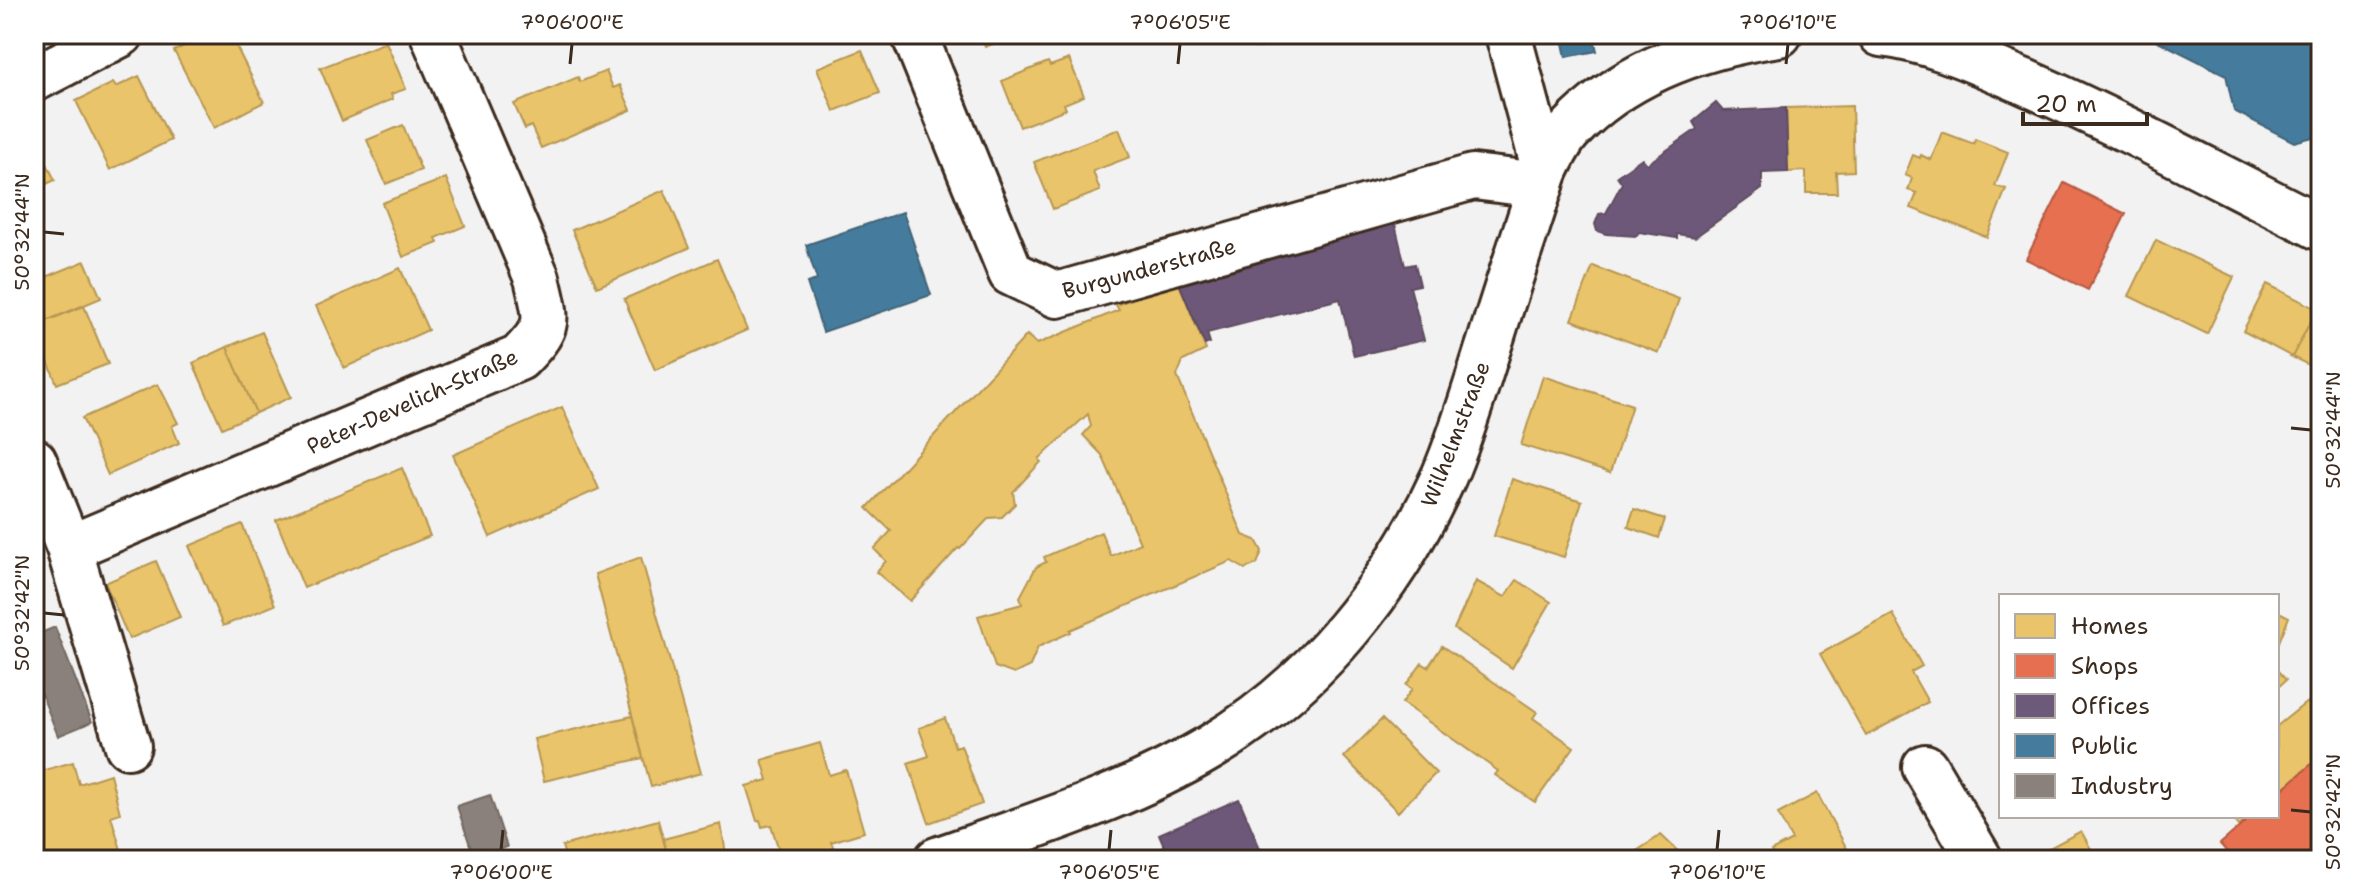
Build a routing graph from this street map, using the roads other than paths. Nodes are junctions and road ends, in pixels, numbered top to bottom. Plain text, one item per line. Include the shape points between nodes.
1 (121, 34) edge
2 (433, 34) edge
3 (914, 34) edge
4 (1508, 34) edge
5 (1779, 34) edge
6 (1881, 34) edge
7 (34, 79) edge
8 (1543, 178) junction
9 (2321, 228) edge
10 (34, 461) edge
11 (69, 548) junction
12 (128, 746) dead end
13 (1925, 767) dead end
14 (937, 860) edge
15 (1980, 860) edge

1 - 7 street
2 - 11 street, Peter-Develich-Straße via 537,278 546,315 541,335 519,358
3 - 8 street, Burgunderstraße via 1011,273 1057,295 1473,177
4 - 8 street
5 - 8 street, Wilhelmstraße via 1712,48 1630,82 1569,131
6 - 9 street via 1958,53 2068,101
8 - 14 street, Wilhelmstraße via 1444,476 1407,547 1352,626 1270,708 1212,747 1128,789
10 - 11 street
11 - 12 street
13 - 15 street

